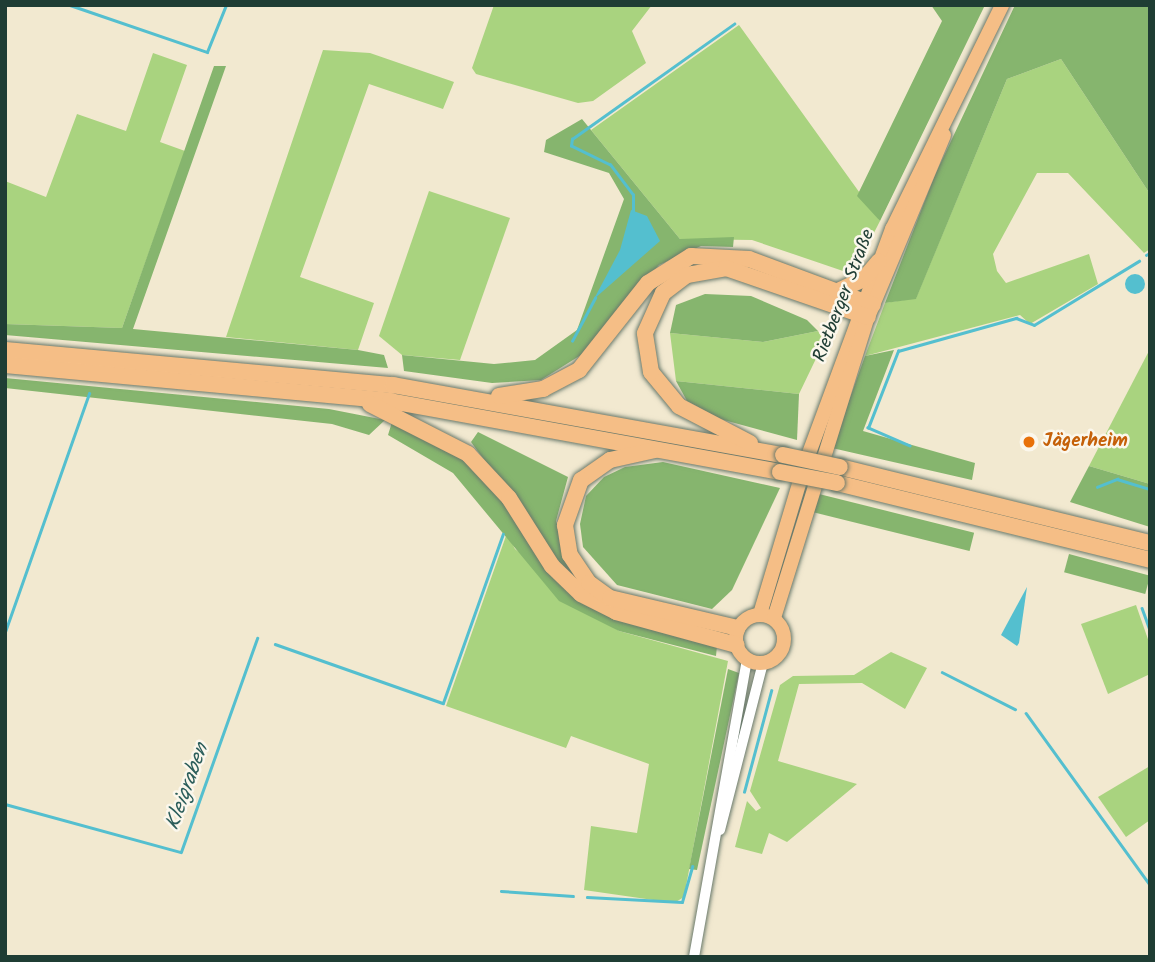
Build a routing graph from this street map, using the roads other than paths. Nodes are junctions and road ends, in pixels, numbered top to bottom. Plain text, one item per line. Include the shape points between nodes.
1 (1003, 5) edge
2 (879, 261) junction
3 (838, 291) junction
4 (866, 309) junction
5 (5, 350) edge
6 (5, 365) edge
7 (348, 396) junction
8 (484, 398) junction
9 (668, 448) junction
10 (778, 460) junction
11 (1090, 536) junction
12 (1150, 543) edge
13 (1150, 560) edge
14 (767, 616) junction
15 (738, 628) junction
16 (737, 645) junction
17 (747, 660) junction
18 (763, 663) junction
19 (709, 866) junction
20 (694, 957) edge

1 - 2 main road, Rietberger Straße via 941,119
1 - 4 main road, Rietberger Straße
2 - 3 highway via 864,279
2 - 4 main road, Rietberger Straße
3 - 4 highway
3 - 8 highway via 738,256 691,256 653,277 599,350 567,378 543,389
4 - 10 highway via 726,268 687,275 655,305 645,346 658,385 693,415
4 - 14 main road, Rietberger Straße
5 - 8 highway via 257,369
6 - 7 highway
7 - 9 highway
7 - 16 highway via 416,422 468,454 509,498 560,575 596,603
8 - 10 highway
9 - 10 highway
9 - 15 highway via 610,460 581,480 565,525 570,555 589,583 610,597
10 - 11 highway, bridge via 836,483
10 - 11 highway, bridge via 840,467 955,492
11 - 12 highway
11 - 13 highway
14 - 15 main road
14 - 18 main road via 784,631 784,647
15 - 16 main road
16 - 17 main road
17 - 18 main road
17 - 19 street
18 - 19 street
19 - 20 street

